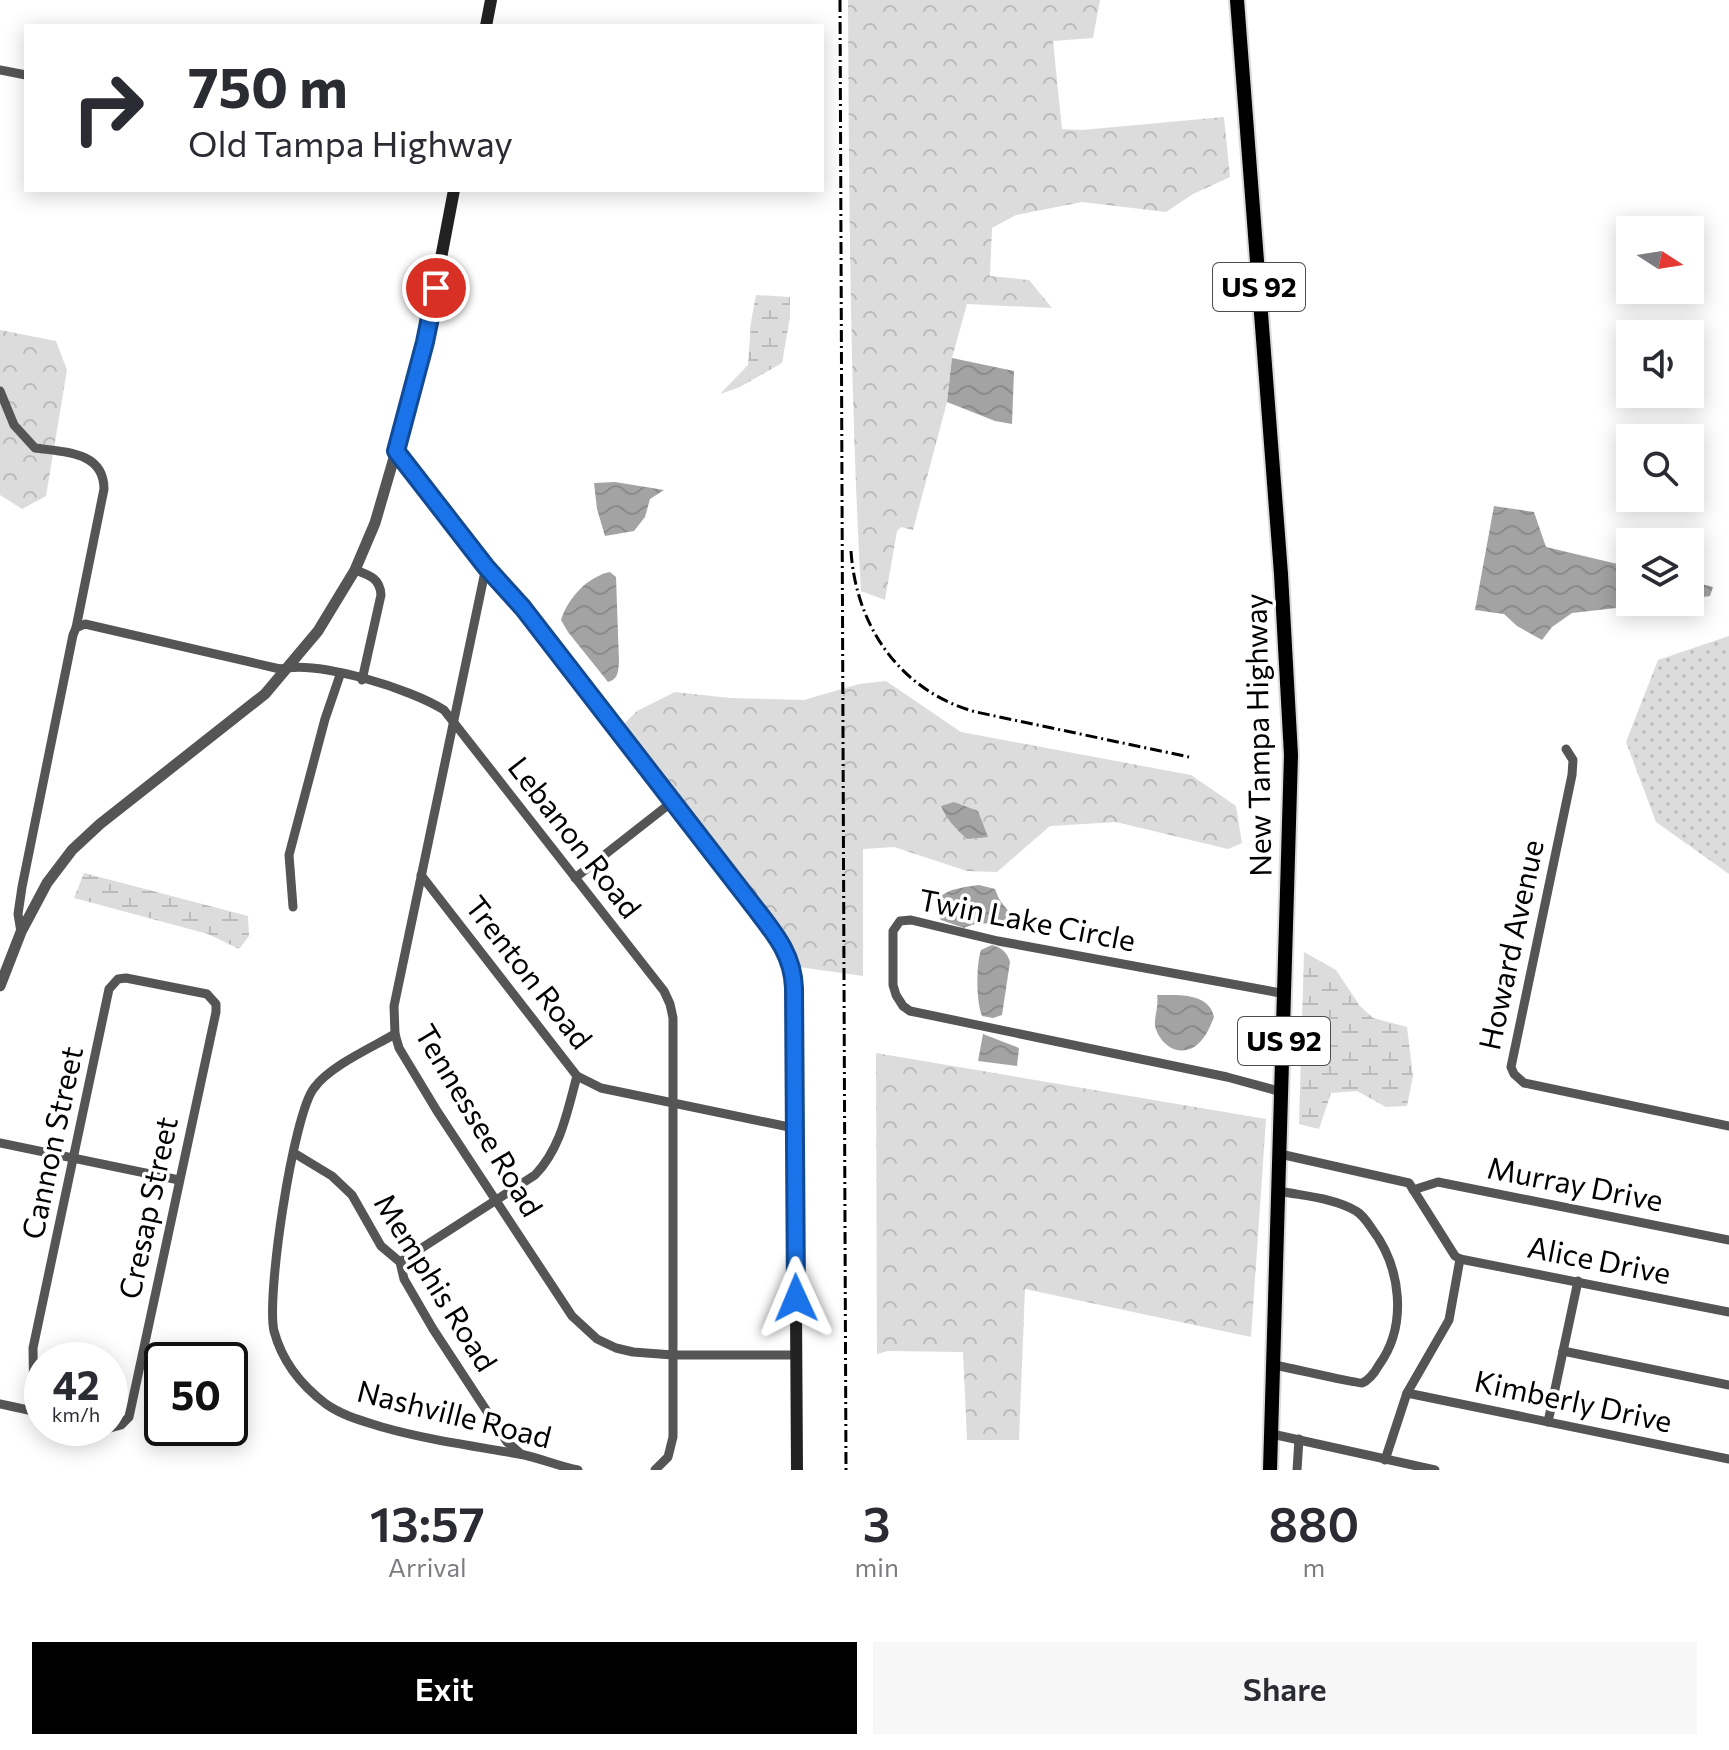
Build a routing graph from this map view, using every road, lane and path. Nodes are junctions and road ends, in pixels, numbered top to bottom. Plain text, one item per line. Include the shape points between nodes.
1 (491, 0) edge
2 (1237, 0) edge
3 (486, 24) edge
4 (0, 70) edge
5 (24, 75) edge
6 (454, 192) edge
7 (0, 391) edge
8 (396, 451) junction
9 (486, 567) junction
10 (355, 570) junction
11 (76, 628) junction
12 (291, 667) junction
13 (340, 675) junction
14 (362, 680) junction
15 (453, 721) junction
16 (1566, 749) dead end
17 (672, 802) junction
18 (421, 875) junction
19 (575, 878) junction
20 (293, 907) dead end
21 (21, 932) junction
22 (115, 981) joint
23 (0, 986) edge
24 (1286, 994) junction
25 (395, 1034) junction
26 (577, 1076) junction
27 (1282, 1092) junction
28 (672, 1103) junction
29 (1729, 1126) edge
30 (794, 1128) junction
31 (0, 1143) edge
32 (294, 1153) junction
33 (1280, 1154) junction
34 (74, 1158) junction
35 (179, 1180) junction
36 (1413, 1190) junction
37 (1279, 1191) junction
38 (496, 1200) junction
39 (1729, 1240) edge
40 (1460, 1259) junction
41 (400, 1262) junction
42 (1578, 1281) junction
43 (1729, 1312) edge
44 (34, 1342) edge
45 (1563, 1351) junction
46 (673, 1355) junction
47 (796, 1355) junction
48 (1274, 1365) junction
49 (1729, 1385) edge
50 (1407, 1393) junction
51 (0, 1404) edge
52 (24, 1409) edge
53 (128, 1418) edge
54 (1548, 1422) junction
55 (1272, 1434) junction
56 (1299, 1439) junction
57 (521, 1454) junction
58 (1729, 1459) edge
59 (1385, 1460) junction
60 (578, 1470) edge
61 (655, 1470) edge
62 (797, 1470) edge
63 (1270, 1470) edge
64 (1297, 1470) edge
65 (1435, 1470) edge

1 - 3 main road
2 - 24 main road, New Tampa Highway / US 92 via 1289,693
4 - 5 street
6 - 8 main road via 425,342
7 - 11 street via 14,425 35,448 80,455 102,473 104,489
8 - 9 main road
8 - 10 street
9 - 15 street, Tennessee Road
9 - 17 main road
10 - 12 street
10 - 14 street via 372,576 381,588
11 - 12 street, Lebanon Road via 85,624 280,669
11 - 21 street via 27,860 18,914
12 - 13 street, Lebanon Road
12 - 21 street via 265,694 89,833 47,883
13 - 14 street, Lebanon Road
13 - 20 street via 289,855
14 - 15 street, Lebanon Road via 413,693
15 - 18 street, Tennessee Road
15 - 19 street, Lebanon Road
16 - 29 street, Howard Avenue via 1573,760 1572,775 1511,1067 1524,1083
17 - 19 street
17 - 30 main road via 791,961
18 - 25 street, Tennessee Road via 394,1006
18 - 26 street, Trenton Road
19 - 28 street, Lebanon Road via 670,1004
21 - 23 street
22 - 34 street, Cannon Street via 109,989
22 - 35 street, Cresap Street via 126,978 207,994 216,1004
24 - 27 main road, New Tampa Highway / US 92
24 - 27 street, Twin Lake Circle via 911,920 900,921 893,931 893,985 910,1011
25 - 32 street, Nashville Road via 321,1079 301,1114
25 - 38 street, Tennessee Road via 437,1111
26 - 28 street, Trenton Road via 601,1088
26 - 38 street via 552,1155 535,1175
27 - 33 main road, New Tampa Highway / US 92
28 - 30 street, Trenton Road
28 - 46 street, Lebanon Road
30 - 47 main road
31 - 34 street
32 - 41 street, Memphis Road via 345,1185 381,1246
32 - 57 street, Nashville Road via 272,1300 275,1334 296,1376 328,1406 354,1418 456,1446
33 - 36 street via 1409,1183
33 - 37 main road, New Tampa Highway / US 92
34 - 35 street
34 - 44 street, Cannon Street
35 - 53 street, Cresap Street
36 - 39 street, Murray Drive via 1438,1182
36 - 40 street
37 - 48 main road, New Tampa Highway / US 92
37 - 48 street via 1331,1202 1361,1215 1380,1239 1395,1272 1397,1305 1389,1347 1366,1381 1358,1384
38 - 41 street
38 - 46 street, Tennessee Road via 584,1329 616,1348
40 - 42 street, Alice Drive
40 - 50 street via 1447,1326
41 - 57 street, Memphis Road via 433,1329 507,1442
42 - 43 street, Alice Drive
42 - 45 street
45 - 49 street
45 - 54 street
46 - 47 street, Tennessee Road
46 - 61 street via 672,1446
47 - 62 main road
48 - 55 main road, New Tampa Highway / US 92
50 - 54 street, Kimberly Drive
50 - 59 street
51 - 52 street
54 - 58 street, Kimberly Drive
55 - 56 street
55 - 63 main road, New Tampa Highway / US 92
56 - 59 street
56 - 64 street
57 - 60 street, Nashville Road
59 - 65 street

